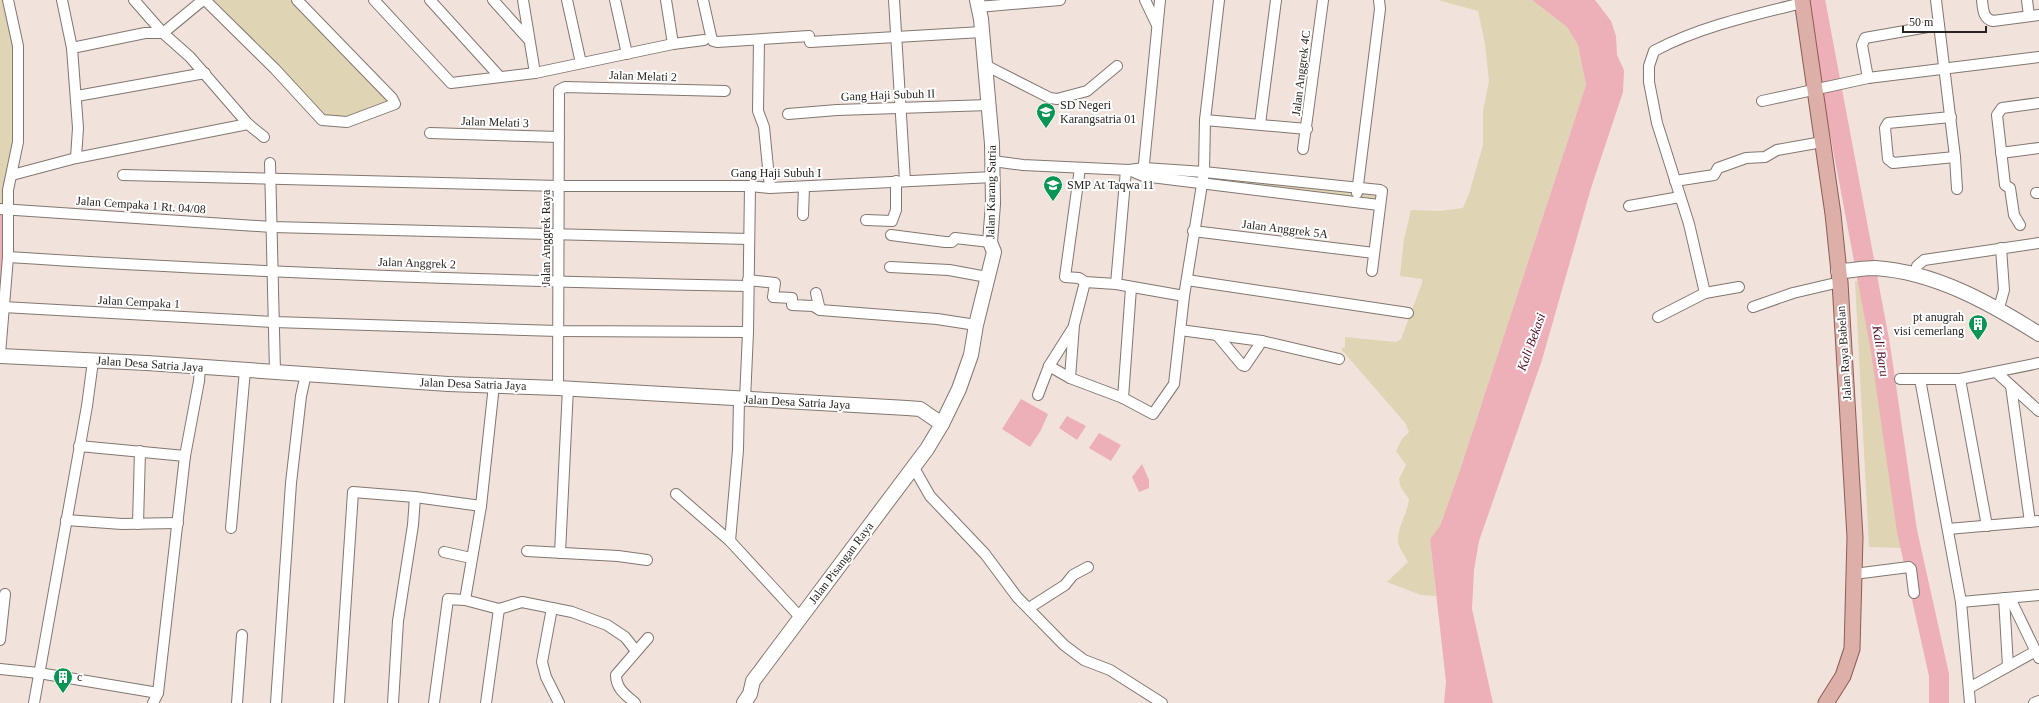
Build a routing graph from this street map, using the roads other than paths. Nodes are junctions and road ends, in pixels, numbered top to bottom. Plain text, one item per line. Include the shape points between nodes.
1 (8, 0) edge
2 (62, 0) edge
3 (134, 0) edge
4 (204, 0) edge
5 (297, 0) edge
6 (374, 0) edge
7 (430, 0) edge
8 (493, 0) edge
9 (523, 0) edge
10 (567, 0) edge
11 (615, 0) edge
12 (666, 0) edge
13 (703, 0) edge
14 (894, 0) edge
15 (1060, 0) edge
16 (1145, 0) edge
17 (1160, 0) edge
18 (1219, 0) edge
19 (1276, 0) edge
20 (1323, 0) edge
21 (1378, 0) edge
22 (1936, 0) edge
23 (1982, 0) edge
24 (2027, 0) edge
25 (1802, 2) edge
26 (978, 3) edge
27 (2034, 16) edge
28 (1939, 25) junction
29 (1158, 26) junction
30 (982, 32) junction
31 (163, 33) junction
32 (895, 36) junction
33 (529, 40) junction
34 (704, 40) dead end
35 (759, 40) junction
36 (673, 44) junction
37 (72, 48) junction
38 (627, 54) junction
39 (2039, 57) edge
40 (582, 63) junction
41 (985, 65) junction
42 (1116, 66) dead end
43 (1944, 69) junction
44 (205, 73) junction
45 (535, 74) junction
46 (500, 77) junction
47 (1868, 78) junction
48 (561, 88) joint
49 (1815, 88) junction
50 (725, 91) dead end
51 (77, 96) junction
52 (1762, 101) dead end
53 (2039, 103) edge
54 (988, 105) junction
55 (901, 108) junction
56 (788, 114) dead end
57 (1951, 118) junction
58 (1204, 120) junction
59 (248, 124) junction
60 (1260, 124) junction
61 (1307, 129) junction
62 (430, 133) dead end
63 (264, 137) dead end
64 (559, 137) junction
65 (1822, 142) junction
66 (2039, 148) edge
67 (1303, 149) dead end
68 (2001, 153) junction
69 (1955, 157) junction
70 (76, 158) junction
71 (993, 161) junction
72 (270, 163) dead end
73 (1080, 168) junction
74 (1128, 170) junction
75 (1143, 172) junction
76 (1204, 172) junction
77 (12, 175) junction
78 (123, 175) dead end
79 (993, 176) junction
80 (271, 178) junction
81 (900, 181) junction
82 (1675, 181) junction
83 (1201, 183) junction
84 (559, 186) junction
85 (750, 186) junction
86 (804, 187) junction
87 (1358, 187) junction
88 (770, 188) junction
89 (1957, 189) dead end
90 (1680, 197) junction
91 (1355, 201) junction
92 (1379, 205) junction
93 (1629, 206) dead end
94 (4, 210) edge
95 (803, 215) dead end
96 (866, 220) dead end
97 (2020, 225) dead end
98 (272, 226) junction
99 (1193, 231) junction
100 (559, 234) junction
101 (891, 235) dead end
102 (749, 239) junction
103 (990, 242) junction
104 (2039, 244) edge
105 (2001, 248) junction
106 (1374, 253) junction
107 (8, 256) junction
108 (890, 267) dead end
109 (274, 270) junction
110 (1372, 271) dead end
111 (1915, 275) junction
112 (987, 277) junction
113 (1839, 277) junction
114 (1187, 280) junction
115 (559, 282) junction
116 (1085, 282) junction
117 (748, 283) junction
118 (1116, 284) junction
119 (1739, 287) dead end
120 (1131, 288) junction
121 (816, 293) dead end
122 (1705, 293) junction
123 (1184, 296) junction
124 (3, 307) junction
125 (1753, 307) dead end
126 (1999, 308) junction
127 (820, 310) junction
128 (1408, 312) dead end
129 (1658, 317) dead end
130 (274, 322) junction
131 (976, 325) junction
132 (1074, 325) junction
133 (1180, 330) junction
134 (558, 331) junction
135 (748, 332) junction
136 (2039, 334) edge
137 (1217, 336) junction
138 (1262, 341) junction
139 (0, 355) edge
140 (1339, 359) dead end
141 (93, 361) junction
142 (2039, 363) edge
143 (1049, 366) junction
144 (200, 367) junction
145 (244, 370) junction
146 (275, 372) junction
147 (1996, 372) junction
148 (306, 374) junction
149 (1070, 378) junction
150 (1900, 379) dead end
151 (1920, 379) junction
152 (1960, 379) junction
153 (494, 385) junction
154 (2011, 386) junction
155 (563, 388) junction
156 (1038, 395) dead end
157 (1123, 398) junction
158 (742, 400) junction
159 (2039, 411) edge
160 (942, 424) junction
161 (79, 446) junction
162 (140, 451) junction
163 (185, 456) junction
164 (914, 468) junction
165 (676, 494) dead end
166 (415, 497) junction
167 (481, 506) junction
168 (66, 520) junction
169 (2034, 521) edge
170 (138, 524) junction
171 (178, 524) junction
172 (1987, 526) junction
173 (231, 528) dead end
174 (1948, 529) junction
175 (730, 541) junction
176 (527, 551) dead end
177 (444, 552) dead end
178 (560, 553) junction
179 (471, 558) junction
180 (647, 560) dead end
181 (1088, 567) dead end
182 (1854, 574) junction
183 (1914, 593) dead end
184 (5, 594) dead end
185 (2039, 596) edge
186 (2007, 598) junction
187 (464, 600) junction
188 (1961, 602) junction
189 (552, 608) junction
190 (1028, 608) junction
191 (499, 609) junction
192 (800, 617) junction
193 (242, 635) dead end
194 (648, 638) dead end
195 (0, 640) edge
196 (636, 651) junction
197 (2037, 654) edge
198 (2008, 666) junction
199 (0, 669) edge
200 (39, 673) junction
201 (1969, 688) junction
202 (158, 693) junction
203 (2039, 701) edge
204 (34, 703) edge
205 (153, 703) edge
206 (237, 703) edge
207 (276, 703) edge
208 (339, 703) edge
209 (393, 703) edge
210 (434, 703) edge
211 (486, 703) edge
212 (559, 703) edge
213 (635, 703) edge
214 (744, 703) edge
215 (1162, 703) edge
216 (1826, 703) edge
217 (1970, 703) edge
218 (2034, 703) edge

1 - 77 street via 18,46 18,142
2 - 37 street
3 - 31 street
4 - 5 street via 275,69 322,120 347,122 393,106 394,102
4 - 31 street
6 - 46 street via 451,83
7 - 46 street
8 - 33 street
9 - 33 street
10 - 40 street
11 - 38 street
12 - 36 street
13 - 35 street via 713,41
14 - 32 street
15 - 26 street
16 - 29 street
17 - 29 street
18 - 58 street
19 - 60 street
20 - 61 street, Jalan Anggrek 4C
21 - 87 street via 1380,9
22 - 28 street
23 - 27 street via 1985,16 1989,20
24 - 27 street
25 - 49 main road, Jalan Raya Babelan
25 - 82 street via 1711,28 1672,41 1654,51 1649,66 1649,82 1657,123
26 - 30 street, Jalan Karang Satria
28 - 43 street
28 - 47 street via 1865,38 1862,45
29 - 75 street
30 - 32 street
30 - 41 street, Jalan Karang Satria
31 - 37 street via 145,33
31 - 44 street
32 - 35 street via 810,42 809,36
32 - 55 street
33 - 45 street
34 - 36 street
35 - 88 street via 758,111 764,127
36 - 38 street
37 - 51 street
38 - 40 street
39 - 43 street
40 - 45 street
41 - 42 street via 1050,98 1057,99 1087,91
41 - 54 street, Jalan Karang Satria
43 - 47 street
43 - 57 street
44 - 51 street
44 - 59 street
45 - 46 street
47 - 49 street
48 - 50 street, Jalan Melati 2
48 - 64 street, Jalan Anggrek Raya via 558,92
49 - 52 street
49 - 65 main road, Jalan Raya Babelan
51 - 70 street
53 - 68 street via 2002,108 1998,112
54 - 55 street, Gang Haji Subuh II
54 - 71 street, Jalan Karang Satria
55 - 56 street, Gang Haji Subuh II
55 - 81 street
57 - 69 street
57 - 69 street via 1888,123 1885,128 1888,159 1893,163
58 - 60 street
58 - 76 street
59 - 63 street
59 - 70 street
60 - 61 street
61 - 67 street, Jalan Anggrek 4C
62 - 64 street, Jalan Melati 3
64 - 84 street, Jalan Anggrek Raya
65 - 82 street via 1777,150 1765,157 1746,158 1718,168 1714,175
65 - 113 main road, Jalan Raya Babelan
66 - 68 street
68 - 97 street via 2005,185 2010,188 2014,215
69 - 89 street
70 - 77 street
71 - 73 street
71 - 79 street, Jalan Karang Satria
72 - 80 street
73 - 74 street
73 - 116 street via 1065,277 1079,278
74 - 75 street
74 - 118 street
75 - 76 street
75 - 83 street
76 - 83 street
76 - 87 street
77 - 94 street
78 - 80 street, Gang Haji Subuh I
79 - 81 street, Gang Haji Subuh I
79 - 103 street, Jalan Karang Satria
80 - 84 street, Gang Haji Subuh I
80 - 98 street
81 - 86 street, Gang Haji Subuh I
81 - 96 street via 892,221
82 - 90 street
83 - 91 street
83 - 99 street
84 - 85 street, Gang Haji Subuh I
84 - 100 street, Jalan Anggrek Raya
85 - 88 street, Gang Haji Subuh I
85 - 102 street
86 - 88 street, Gang Haji Subuh I
86 - 95 street
87 - 91 street
87 - 92 street via 1382,191
90 - 93 street
90 - 122 street
91 - 92 street
92 - 106 street
94 - 98 street, Jalan Cempaka 1 Rt. 04/08
94 - 107 street
98 - 100 street, Jalan Cempaka 1 Rt. 04/08
98 - 109 street
99 - 106 street, Jalan Anggrek 5A
99 - 114 street
100 - 102 street, Jalan Cempaka 1 Rt. 04/08
100 - 115 street, Jalan Anggrek Raya
101 - 103 street via 945,242 952,242 955,238
102 - 117 street
103 - 112 street, Jalan Karang Satria via 994,252
104 - 105 street
105 - 111 street via 1924,260 1917,266
105 - 126 street via 2004,290
106 - 110 street
107 - 109 street, Jalan Anggrek 2 via 148,266
107 - 124 street
108 - 112 street via 949,270
109 - 115 street, Jalan Anggrek 2
109 - 130 street
111 - 113 street via 1874,268 1856,270
111 - 126 street via 1950,286
112 - 131 street, Jalan Karang Satria
113 - 125 street
113 - 182 main road, Jalan Raya Babelan via 1855,537
114 - 123 street
114 - 128 street
115 - 117 street, Jalan Anggrek 2
115 - 134 street, Jalan Anggrek Raya
116 - 118 street
116 - 132 street
117 - 127 street, Jalan Anggrek 2 via 772,281 773,297 792,298 792,304 813,306
117 - 135 street
118 - 120 street
119 - 122 street
120 - 123 street
120 - 157 street
121 - 127 street
122 - 129 street
123 - 133 street
124 - 130 street, Jalan Cempaka 1
124 - 139 street
126 - 136 street
127 - 131 street via 937,319
130 - 134 street, Jalan Cempaka 1
130 - 146 street
131 - 160 street, Jalan Karang Satria via 971,354 959,389
132 - 143 street
132 - 149 street
133 - 137 street
133 - 157 street via 1174,384 1153,414
134 - 135 street, Jalan Cempaka 1
134 - 155 street, Jalan Anggrek Raya
135 - 158 street
137 - 138 street
137 - 138 street via 1245,366
138 - 140 street
139 - 141 street, Jalan Desa Satria Jaya
141 - 144 street, Jalan Desa Satria Jaya
141 - 161 street
142 - 147 street
143 - 149 street
143 - 156 street
144 - 145 street, Jalan Desa Satria Jaya
144 - 163 street
145 - 146 street, Jalan Desa Satria Jaya
145 - 173 street
146 - 148 street, Jalan Desa Satria Jaya
147 - 152 street
147 - 154 street
148 - 153 street, Jalan Desa Satria Jaya
148 - 207 street via 290,483
149 - 157 street
150 - 151 street
151 - 152 street
151 - 174 street
152 - 172 street
153 - 155 street, Jalan Desa Satria Jaya
153 - 167 street
154 - 159 street
154 - 169 street
155 - 158 street, Jalan Desa Satria Jaya
155 - 178 street, Jalan Anggrek Raya
158 - 160 street, Jalan Desa Satria Jaya via 920,409
158 - 175 street
160 - 164 street, Jalan Pisangan Raya
161 - 162 street
161 - 168 street
162 - 163 street
162 - 170 street
163 - 171 street
164 - 190 street via 930,496 985,554
164 - 192 street, Jalan Pisangan Raya
165 - 175 street
166 - 167 street
166 - 208 street via 353,492
166 - 209 street via 398,621
167 - 179 street
168 - 170 street
168 - 200 street
169 - 172 street
170 - 171 street
171 - 202 street
172 - 174 street
174 - 188 street
175 - 192 street
176 - 178 street
177 - 179 street
178 - 180 street
179 - 187 street
181 - 190 street
182 - 183 street via 1909,567
182 - 216 main road, Jalan Raya Babelan via 1852,649 1843,676
184 - 195 street
185 - 186 street
186 - 188 street
186 - 197 street
186 - 198 street
187 - 191 street
187 - 210 street via 448,599
188 - 201 street
189 - 191 street via 522,602
189 - 196 street via 572,612 607,625 625,637
189 - 212 street via 542,662 546,677
190 - 215 street via 1064,645 1084,660 1110,670
191 - 211 street
192 - 214 street, Jalan Pisangan Raya via 753,681 750,694
193 - 206 street
194 - 196 street
196 - 213 street via 618,671 616,679 621,691
197 - 198 street
198 - 201 street
199 - 200 street
200 - 202 street
200 - 204 street
201 - 217 street
202 - 205 street
203 - 218 street

